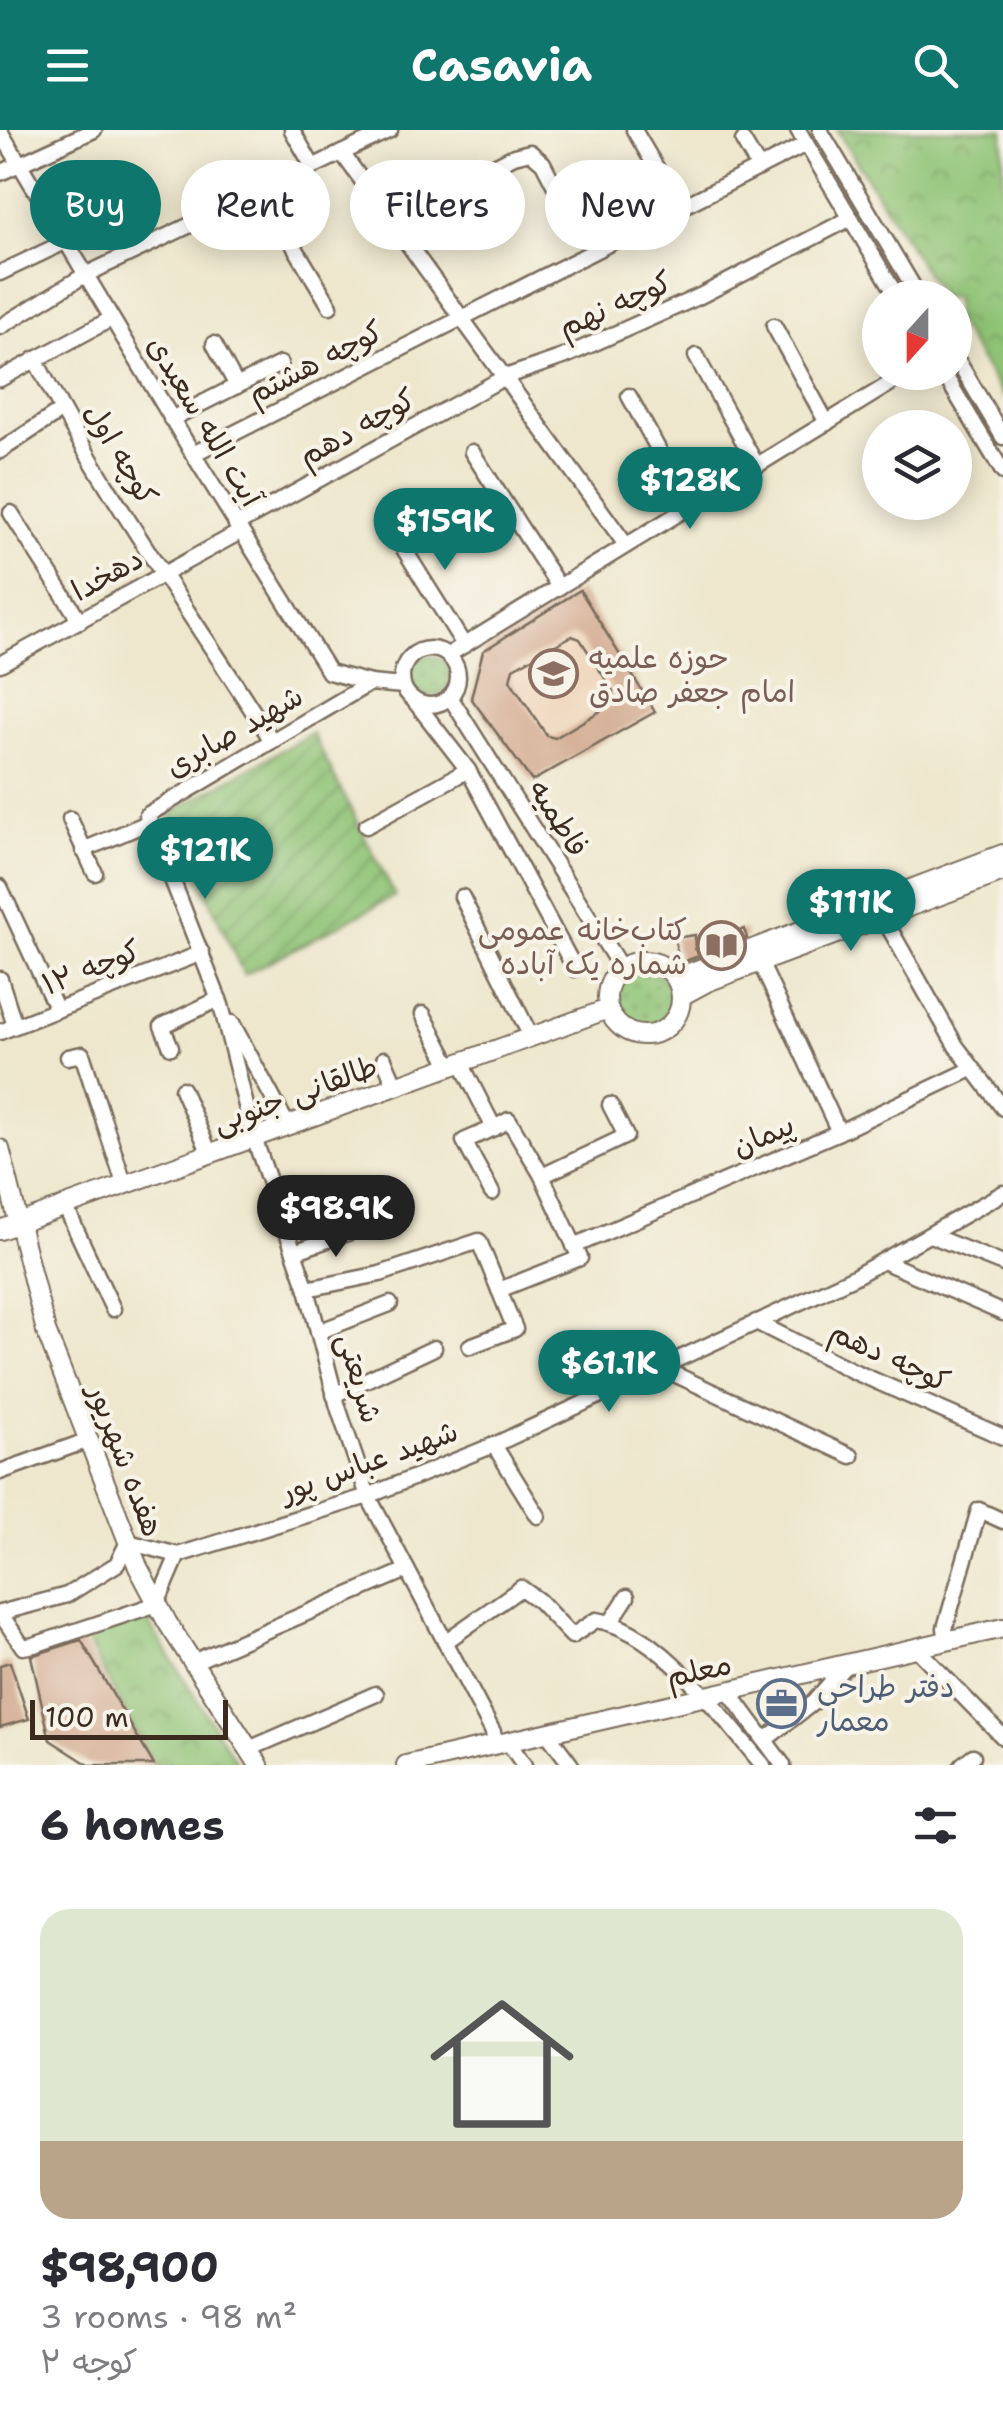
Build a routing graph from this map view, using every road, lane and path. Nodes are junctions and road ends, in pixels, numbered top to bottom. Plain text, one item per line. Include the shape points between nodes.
1 (94, 130) edge
2 (292, 130) edge
3 (634, 130) edge
4 (820, 130) edge
5 (0, 131) edge
6 (384, 131) edge
7 (802, 137) edge
8 (743, 140) dead end
9 (342, 153) junction
10 (309, 160) edge
11 (328, 160) edge
12 (511, 160) edge
13 (652, 160) edge
14 (350, 164) edge
15 (21, 166) junction
16 (545, 167) edge
17 (759, 168) junction
18 (0, 173) edge
19 (30, 182) edge
20 (691, 202) edge
21 (850, 218) junction
22 (181, 229) edge
23 (48, 250) edge
24 (70, 250) edge
25 (296, 250) edge
26 (413, 250) edge
27 (597, 250) edge
28 (0, 273) edge
29 (85, 275) junction
30 (887, 280) edge
31 (909, 280) edge
32 (330, 306) dead end
33 (462, 318) junction
34 (111, 319) junction
35 (0, 326) edge
36 (774, 326) dead end
37 (214, 344) dead end
38 (696, 356) dead end
39 (36, 359) junction
40 (280, 364) dead end
41 (505, 377) junction
42 (0, 379) edge
43 (972, 385) edge
44 (238, 386) junction
45 (880, 390) edge
46 (954, 390) edge
47 (629, 396) dead end
48 (62, 410) junction
49 (172, 419) junction
50 (827, 423) junction
51 (1003, 437) edge
52 (0, 450) edge
53 (472, 452) dead end
54 (192, 454) junction
55 (756, 466) junction
56 (1003, 472) edge
57 (690, 506) junction
58 (12, 513) dead end
59 (389, 524) dead end
60 (238, 528) junction
61 (626, 546) junction
62 (162, 576) junction
63 (559, 587) junction
64 (80, 621) junction
65 (464, 644) junction
66 (448, 654) junction
67 (0, 664) edge
68 (370, 683) junction
69 (408, 693) junction
70 (450, 697) junction
71 (272, 741) junction
72 (468, 770) junction
73 (70, 820) dead end
74 (150, 822) junction
75 (366, 826) dead end
76 (83, 850) junction
77 (1003, 854) edge
78 (95, 872) dead end
79 (1003, 872) edge
80 (0, 887) edge
81 (462, 897) dead end
82 (882, 917) junction
83 (202, 953) junction
84 (760, 962) junction
85 (621, 968) junction
86 (575, 969) dead end
87 (0, 979) edge
88 (678, 987) junction
89 (220, 1002) junction
90 (608, 1009) junction
91 (57, 1010) junction
92 (423, 1014) dead end
93 (7, 1029) edge
94 (531, 1037) junction
95 (171, 1046) dead end
96 (68, 1057) dead end
97 (384, 1059) dead end
98 (456, 1065) junction
99 (972, 1069) junction
100 (396, 1087) junction
101 (182, 1089) dead end
102 (610, 1105) dead end
103 (1003, 1108) edge
104 (288, 1126) junction
105 (494, 1128) junction
106 (839, 1132) junction
107 (254, 1138) junction
108 (0, 1149) edge
109 (210, 1154) junction
110 (542, 1176) junction
111 (124, 1184) junction
112 (492, 1193) dead end
113 (1003, 1193) edge
114 (66, 1206) junction
115 (8, 1227) edge
116 (364, 1227) dead end
117 (930, 1235) junction
118 (294, 1252) junction
119 (577, 1252) junction
120 (884, 1261) junction
121 (1003, 1264) edge
122 (307, 1289) junction
123 (499, 1290) junction
124 (390, 1304) dead end
125 (114, 1309) dead end
126 (1003, 1313) edge
127 (756, 1322) junction
128 (318, 1332) junction
129 (470, 1346) dead end
130 (434, 1348) dead end
131 (659, 1368) junction
132 (334, 1395) junction
133 (1003, 1437) edge
134 (88, 1440) junction
135 (494, 1445) junction
136 (851, 1456) dead end
137 (0, 1472) edge
138 (368, 1496) junction
139 (538, 1516) dead end
140 (1003, 1521) edge
141 (128, 1542) junction
142 (178, 1555) junction
143 (407, 1570) junction
144 (626, 1597) dead end
145 (158, 1604) junction
146 (0, 1613) edge
147 (611, 1622) junction
148 (1003, 1628) edge
149 (445, 1642) junction
150 (946, 1642) junction
151 (917, 1649) junction
152 (194, 1662) junction
153 (844, 1666) junction
154 (729, 1692) junction
155 (376, 1694) dead end
156 (706, 1696) junction
157 (547, 1733) junction
158 (1003, 1738) edge
159 (766, 1739) junction
160 (512, 1755) edge
161 (254, 1757) edge
162 (758, 1763) edge
163 (406, 1765) edge
164 (571, 1765) edge
165 (783, 1765) edge

1 - 15 street
2 - 10 street
3 - 13 street
4 - 31 street
5 - 15 street, آیت الله سعیدی
6 - 9 street
7 - 17 street, کوچه هشتم
7 - 21 street
8 - 17 street
9 - 11 street
9 - 14 street
12 - 16 street via 530,152
15 - 18 street
15 - 19 street, آیت الله سعیدی
17 - 20 street, کوچه هشتم
21 - 30 street
21 - 41 street, کوچه نهم via 682,304
22 - 29 street
23 - 28 street
24 - 29 street, آیت الله سعیدی
25 - 32 street
26 - 33 street
27 - 33 street, کوچه هشتم
29 - 34 street, آیت الله سعیدی
29 - 35 street
33 - 41 street
33 - 54 street, کوچه هشتم
34 - 39 street
34 - 49 street, آیت الله سعیدی
36 - 50 street
37 - 44 street
38 - 55 street
39 - 42 street
39 - 48 street, کوچه اول
40 - 44 street
41 - 60 street, کوچه دهم
41 - 61 street
43 - 51 street
44 - 49 street
45 - 50 street
46 - 56 street
47 - 57 street
48 - 52 street
48 - 62 street, کوچه اول
49 - 54 street, آیت الله سعیدی
50 - 55 street
53 - 63 street
54 - 60 street, آیت الله سعیدی
55 - 57 street
57 - 61 street
58 - 64 street
59 - 65 street
60 - 62 street, دهخدا
60 - 68 street, آیت الله سعیدی via 329,672
61 - 63 street
62 - 64 street, دهخدا
62 - 71 street, کوچه اول
63 - 65 street
64 - 67 street, دهخدا
65 - 66 street
66 - 69 street via 431,648 413,653 402,668
66 - 70 street via 458,671
68 - 69 street, آیت الله سعیدی
68 - 71 street, شهید صابری
69 - 70 street via 420,703
69 - 72 street, فاطمیه
70 - 85 street, فاطمیه
71 - 74 street, شهید صابری via 147,814
72 - 75 street
72 - 86 street, فاطمیه
73 - 76 street
74 - 76 street
74 - 83 street
76 - 78 street
77 - 88 main road
79 - 82 main road
80 - 91 street
81 - 94 street
82 - 84 main road
82 - 99 street
83 - 89 street
83 - 91 street, کوچه ۱۲
84 - 88 main road
84 - 106 street
85 - 88 main road via 656,962
85 - 90 main road via 608,986
87 - 93 street
88 - 90 main road via 674,1019 656,1033 632,1033
89 - 95 street via 162,1026
89 - 104 street
89 - 107 street, شریعتی
90 - 94 main road, طالقانی جنوبی
91 - 93 street, کوچه ۱۲
92 - 98 street
94 - 98 main road, طالقانی جنوبی
96 - 111 street via 82,1054
97 - 100 street
98 - 100 main road, طالقانی جنوبی
98 - 105 street
99 - 103 street
99 - 106 street, پیمان
100 - 104 main road, طالقانی جنوبی
101 - 109 street
102 - 110 street via 626,1136
104 - 107 main road, طالقانی جنوبی
105 - 110 street via 509,1120
105 - 112 street via 464,1141
106 - 119 street, پیمان
107 - 109 main road, طالقانی جنوبی
107 - 118 street, شریعتی
108 - 115 main road, هفده شهریور
109 - 111 main road, طالقانی جنوبی
110 - 119 street
111 - 114 main road, طالقانی جنوبی
113 - 117 street, شهید عباس پور
114 - 115 main road, طالقانی جنوبی
114 - 125 street
115 - 134 main road, هفده شهریور
116 - 118 street
117 - 120 street, شهید عباس پور
117 - 121 street
118 - 122 street, شریعتی
119 - 123 street, پیمان
120 - 126 street
120 - 127 street, شهید عباس پور
122 - 123 street via 380,1274 479,1241
122 - 128 street, شریعتی
123 - 129 street via 515,1329
124 - 128 street
127 - 131 street, شهید عباس پور
127 - 133 street, کوچه دهم
128 - 132 street, شریعتی
130 - 132 street
131 - 135 street, شهید عباس پور
131 - 136 street
132 - 138 street, شریعتی
134 - 137 street
134 - 141 main road, هفده شهریور
135 - 138 street, شهید عباس پور
135 - 139 street
138 - 142 street, شهید عباس پور
138 - 143 street, شریعتی
140 - 150 street via 979,1510
141 - 142 street
141 - 145 main road, هفده شهریور
141 - 146 street via 117,1564 67,1595
142 - 145 street
143 - 149 street, شریعتی
143 - 152 street
144 - 147 street
145 - 146 street via 23,1647
145 - 152 main road, هفده شهریور
147 - 149 street via 596,1620 572,1636 521,1588
147 - 156 street via 650,1646
148 - 150 main road, معلم
149 - 160 street, شریعتی
150 - 151 main road, معلم
151 - 153 main road, معلم
151 - 158 street
152 - 161 main road, هفده شهریور
153 - 154 main road, معلم
153 - 159 street via 814,1702
154 - 156 main road, معلم
154 - 159 street
155 - 161 street
156 - 157 main road, معلم
156 - 162 street
157 - 160 main road, معلم
157 - 164 street
159 - 165 street
160 - 163 main road, معلم

